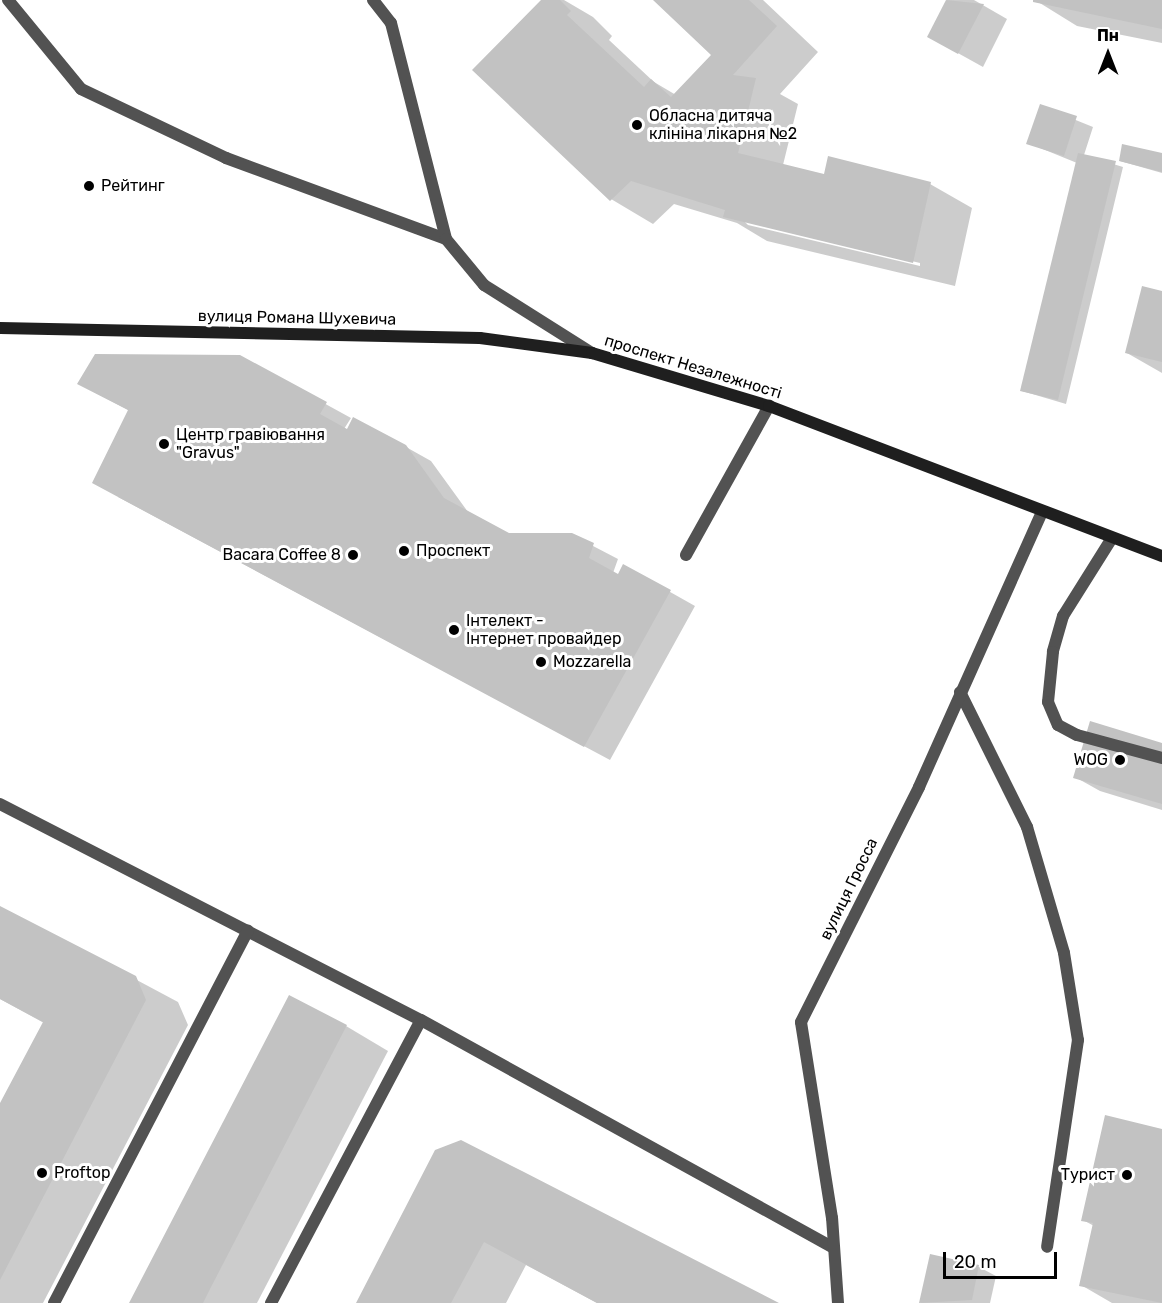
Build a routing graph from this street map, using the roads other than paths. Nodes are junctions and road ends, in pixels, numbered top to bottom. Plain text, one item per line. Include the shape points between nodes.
1 (8, 0) edge
2 (373, 0) edge
3 (446, 239) junction
4 (0, 328) edge
5 (592, 353) junction
6 (769, 406) junction
7 (1042, 512) junction
8 (1112, 538) junction
9 (686, 555) dead end
10 (1162, 556) edge
11 (960, 692) junction
12 (1162, 758) edge
13 (0, 804) edge
14 (249, 931) junction
15 (422, 1020) junction
16 (833, 1247) junction
17 (1047, 1247) dead end
18 (54, 1303) edge
19 (271, 1303) edge
20 (838, 1303) edge

1 - 3 street via 81,88 226,158
2 - 3 street, проспект Незалежності via 391,23
3 - 5 street, проспект Незалежності via 484,285
4 - 5 street, вулиця Романа Шухевича via 480,338
5 - 6 street, проспект Незалежності
6 - 7 street, проспект Незалежності
6 - 9 street
7 - 8 street, проспект Незалежності
7 - 11 street, вулиця Гросса
8 - 10 street, проспект Незалежності
8 - 12 street via 1063,616 1053,652 1048,702 1058,725 1077,735
11 - 16 street, вулиця Гросса via 918,787 801,1022 832,1218
11 - 17 street via 1027,827 1064,953 1078,1040
13 - 14 street
14 - 15 street
14 - 18 street
15 - 16 street
15 - 19 street
16 - 20 street, вулиця Гросса

